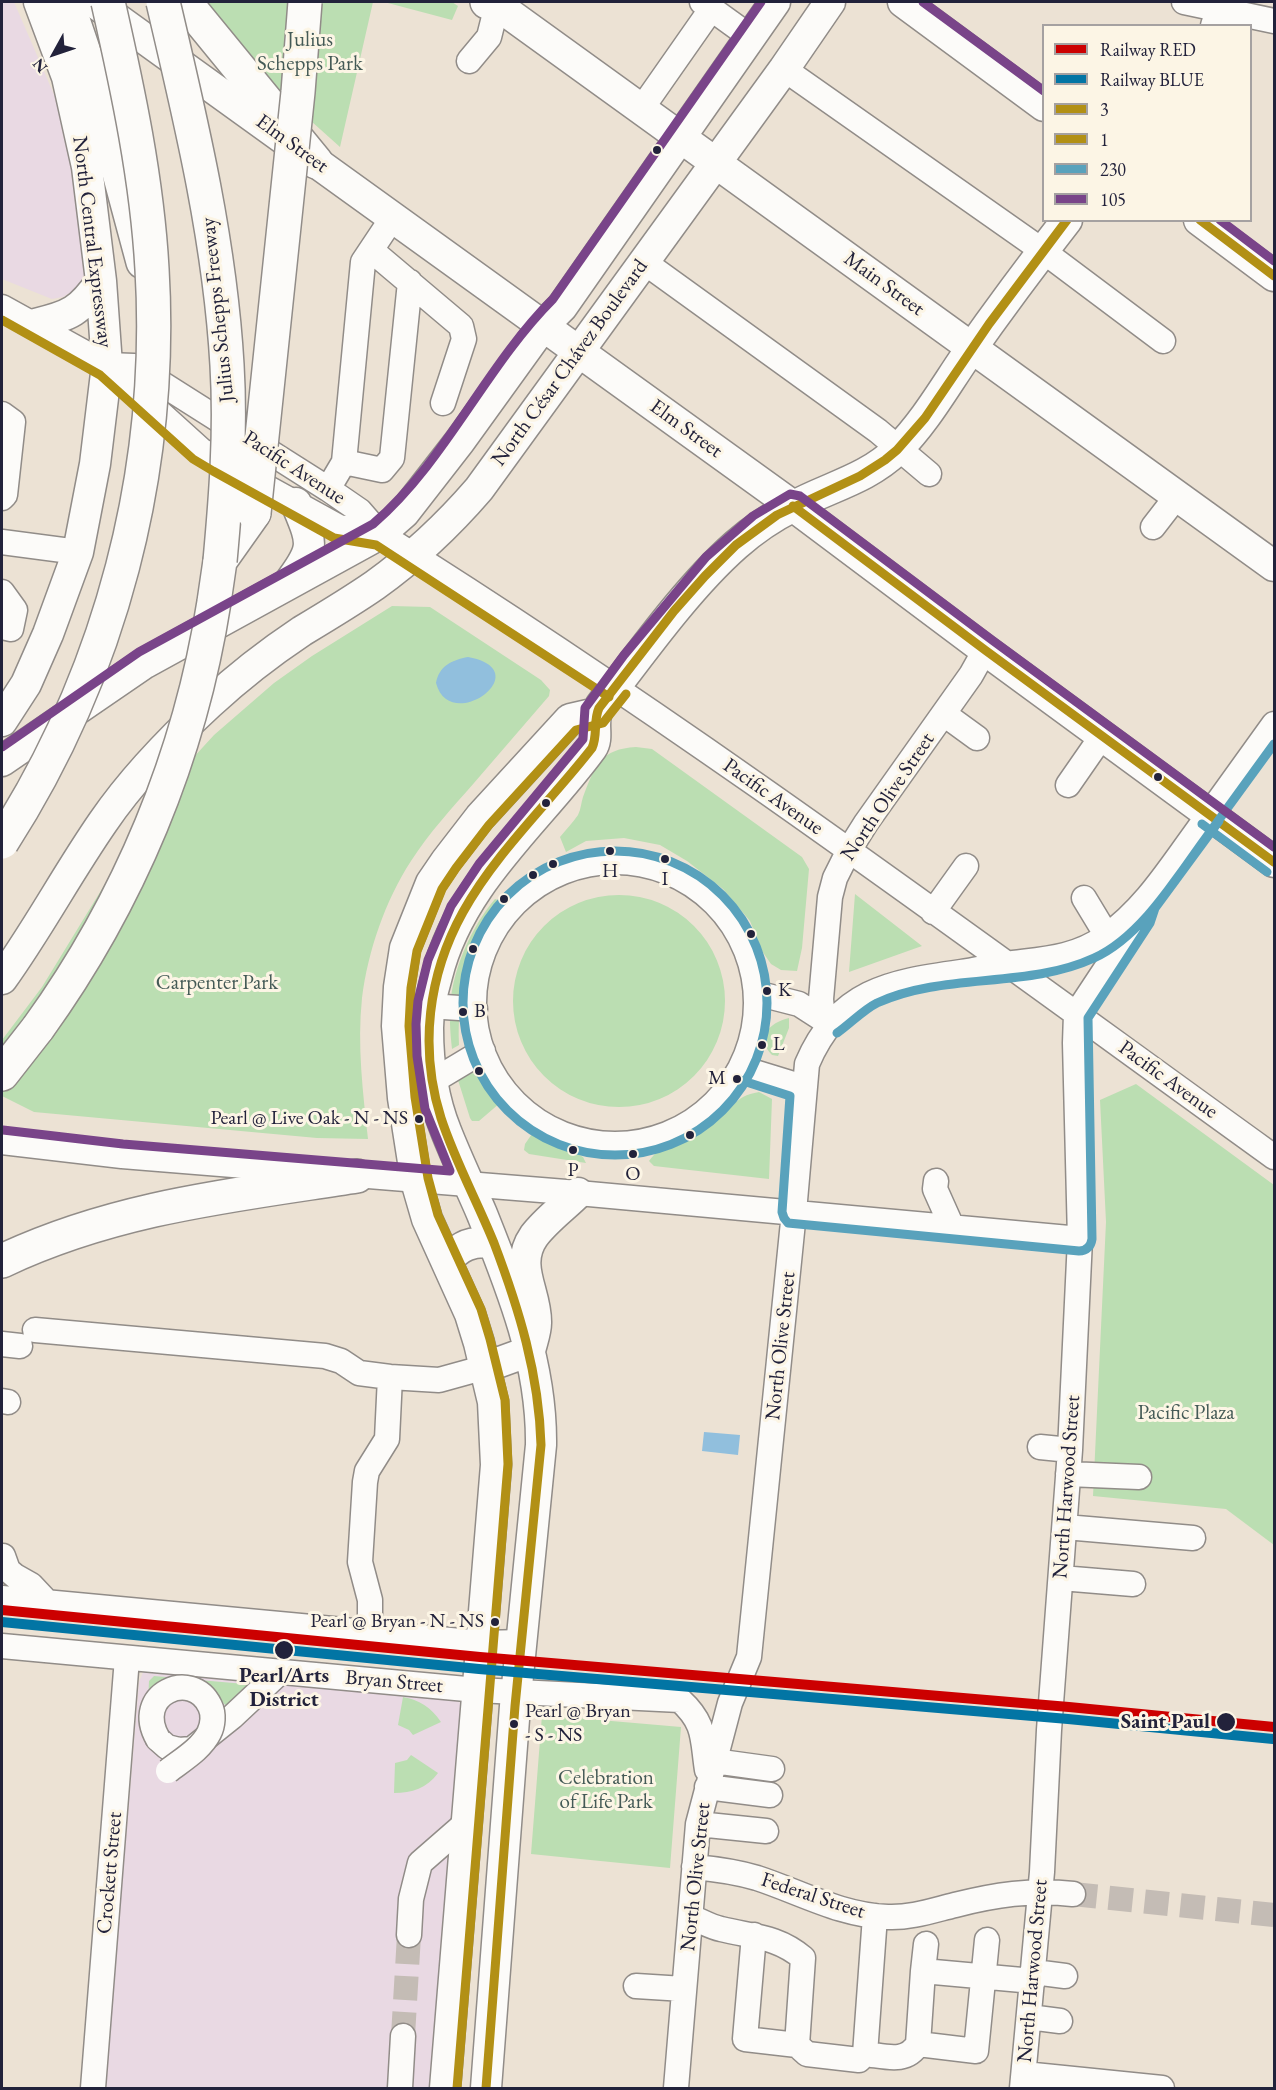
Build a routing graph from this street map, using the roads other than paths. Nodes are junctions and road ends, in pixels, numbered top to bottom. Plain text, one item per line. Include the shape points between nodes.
1 (39, 2) edge
2 (67, 2) edge
3 (94, 2) edge
4 (108, 2) edge
5 (163, 2) edge
6 (185, 2) edge
7 (305, 2) edge
8 (775, 2) edge
9 (830, 2) edge
10 (903, 2) edge
11 (1184, 2) edge
12 (492, 3) edge
13 (707, 5) edge
14 (1220, 12) edge
15 (1275, 21) edge
16 (749, 36) junction
17 (469, 61) dead end
18 (784, 69) junction
19 (1042, 105) edge
20 (642, 108) junction
21 (681, 136) junction
22 (316, 162) junction
23 (717, 162) junction
24 (393, 217) junction
25 (1065, 222) edge
26 (1202, 222) edge
27 (371, 250) junction
28 (1043, 251) junction
29 (644, 262) junction
30 (1275, 276) edge
31 (101, 282) junction
32 (410, 282) junction
33 (154, 304) junction
34 (2, 307) edge
35 (35, 324) junction
36 (543, 326) junction
37 (1163, 341) dead end
38 (972, 348) junction
39 (579, 352) junction
40 (107, 365) junction
41 (443, 403) dead end
42 (2, 414) edge
43 (898, 448) junction
44 (344, 462) junction
45 (929, 474) dead end
46 (328, 489) junction
47 (1177, 496) junction
48 (2, 498) edge
49 (296, 503) junction
50 (793, 506) junction
51 (1153, 527) dead end
52 (380, 534) junction
53 (2, 542) edge
54 (78, 552) junction
55 (413, 555) junction
56 (220, 561) junction
57 (1275, 566) edge
58 (287, 586) junction
59 (2, 591) edge
60 (2, 627) edge
61 (985, 650) junction
62 (256, 665) junction
63 (616, 687) junction
64 (596, 713) junction
65 (944, 714) junction
66 (2, 721) edge
67 (1275, 724) edge
68 (1102, 736) junction
69 (977, 738) dead end
70 (2, 761) edge
71 (1068, 785) dead end
72 (1209, 814) junction
73 (2, 842) edge
74 (849, 850) junction
75 (1275, 862) edge
76 (966, 866) dead end
77 (1084, 898) dead end
78 (1144, 903) junction
79 (933, 912) junction
80 (1107, 936) junction
81 (1006, 964) junction
82 (2, 979) edge
83 (756, 993) junction
84 (430, 1003) junction
85 (475, 1009) junction
86 (1076, 1014) junction
87 (830, 1023) junction
88 (38, 1028) junction
89 (483, 1051) junction
90 (2, 1058) edge
91 (741, 1068) junction
92 (2, 1074) edge
93 (433, 1081) junction
94 (803, 1088) junction
95 (2, 1142) edge
96 (1275, 1157) edge
97 (357, 1176) junction
98 (416, 1180) junction
99 (469, 1185) junction
100 (578, 1193) junction
101 (794, 1212) junction
102 (922, 1224) junction
103 (952, 1227) junction
104 (1080, 1239) junction
105 (493, 1244) junction
106 (2, 1261) edge
107 (447, 1262) junction
108 (19, 1340) edge
109 (530, 1351) junction
110 (486, 1367) junction
111 (390, 1377) junction
112 (1040, 1446) dead end
113 (1070, 1450) junction
114 (1068, 1474) junction
115 (1139, 1478) dead end
116 (1065, 1527) junction
117 (1193, 1538) dead end
118 (3, 1556) edge
119 (1061, 1578) junction
120 (1133, 1584) dead end
121 (2, 1598) edge
122 (47, 1602) junction
123 (370, 1632) junction
124 (522, 1642) junction
125 (482, 1643) junction
126 (2, 1646) edge
127 (127, 1659) junction
128 (280, 1672) junction
129 (477, 1690) junction
130 (517, 1693) junction
131 (772, 1769) dead end
132 (168, 1771) dead end
133 (710, 1776) junction
134 (770, 1795) dead end
135 (467, 1822) junction
136 (698, 1824) junction
137 (766, 1831) dead end
138 (694, 1867) junction
139 (1040, 1892) junction
140 (1073, 1894) tunnel mouth
141 (874, 1916) junction
142 (690, 1917) junction
143 (409, 1935) tunnel mouth
144 (754, 1935) junction
145 (987, 1940) dead end
146 (926, 1944) dead end
147 (923, 1971) junction
148 (1065, 1976) dead end
149 (1033, 1977) junction
150 (983, 1978) junction
151 (636, 1986) dead end
152 (684, 1989) junction
153 (1029, 2017) junction
154 (1060, 2021) dead end
155 (450, 2030) junction
156 (403, 2036) tunnel mouth
157 (918, 2044) junction
158 (797, 2045) junction
159 (865, 2054) junction
160 (1023, 2081) edge
161 (93, 2088) edge
162 (400, 2088) edge
163 (445, 2088) edge
164 (463, 2088) edge
165 (486, 2088) edge
166 (676, 2088) edge
167 (1162, 2088) edge

1 - 31 main road, North Central Expressway via 67,77 87,167
2 - 33 highway, bridge via 97,91
3 - 22 main road, Elm Street
4 - 33 highway, bridge via 142,172
5 - 56 highway, Julius Schepps Freeway, bridge via 203,185 224,331 228,439
6 - 22 highway
7 - 56 highway, bridge via 254,513
8 - 16 main road, North César Chávez Boulevard
9 - 18 main road, North César Chávez Boulevard
10 - 19 main road
11 - 14 street
12 - 17 street via 489,37
12 - 20 main road, Main Street
13 - 16 street
13 - 20 street
14 - 15 street
16 - 21 main road, North César Chávez Boulevard
18 - 23 main road, North César Chávez Boulevard
18 - 28 street
20 - 21 main road, Main Street
21 - 23 main road, Main Street
21 - 36 main road, North César Chávez Boulevard via 562,307
22 - 24 main road, Elm Street
23 - 29 main road, North César Chávez Boulevard
23 - 38 main road, Main Street
24 - 27 street
24 - 36 main road, Elm Street
25 - 28 main road
26 - 30 main road
27 - 32 street
27 - 44 street via 363,262
28 - 37 street
28 - 38 main road
29 - 39 main road, North César Chávez Boulevard
29 - 43 street
31 - 35 main road via 80,308
31 - 40 main road, North Central Expressway
32 - 41 street via 461,326 464,339
32 - 44 street via 392,458 382,470
33 - 73 highway, bridge via 152,383 142,474 129,544 110,612 63,733
34 - 35 street, Pacific Avenue
35 - 40 street, Pacific Avenue
36 - 39 main road, Elm Street
36 - 52 main road, North César Chávez Boulevard via 404,513
38 - 43 main road via 928,413
38 - 47 main road, Main Street
39 - 50 main road, Elm Street
39 - 55 main road, North César Chávez Boulevard via 478,489
40 - 46 street, Pacific Avenue via 134,366
40 - 49 street, Pacific Avenue via 201,450
40 - 54 main road, North Central Expressway via 95,464
42 - 48 street via 12,422
43 - 45 street
43 - 50 main road via 850,483
44 - 46 street
46 - 52 street, Pacific Avenue via 360,511
47 - 51 street
47 - 57 main road, Main Street
49 - 52 street, Pacific Avenue via 339,527
49 - 58 main road via 310,548
50 - 61 main road, Elm Street
50 - 63 main road via 760,526 715,565
52 - 55 street, Pacific Avenue
52 - 58 main road
52 - 62 main road via 357,579 276,631 260,649
53 - 54 street
54 - 66 main road, North Central Expressway via 26,684
55 - 62 main road
55 - 63 street, Pacific Avenue
56 - 88 highway, Julius Schepps Freeway, bridge via 195,693 151,827 107,920
58 - 70 main road via 145,663
59 - 60 street via 15,610 11,628
61 - 65 street, North Olive Street
61 - 68 main road, Elm Street
62 - 82 main road via 175,736 125,792
63 - 64 main road
63 - 74 street, Pacific Avenue
64 - 84 main road via 595,744 488,872 462,911 440,963
64 - 98 main road via 570,719 480,818 431,883 409,937 399,987 397,1026
65 - 69 street
65 - 74 street, North Olive Street
67 - 72 street
68 - 71 street
68 - 72 main road, Elm Street
72 - 75 main road, Elm Street
72 - 78 street
74 - 79 street, Pacific Avenue
74 - 87 street, North Olive Street via 830,897 821,999
76 - 79 street
77 - 80 street
78 - 80 street
78 - 86 street via 1140,916
79 - 81 street, Pacific Avenue
80 - 81 street via 1090,947 1055,959
81 - 86 street, Pacific Avenue
81 - 87 street via 887,986 868,994
83 - 85 street via 742,941 709,898 684,880 656,868 611,862 566,871 539,884 516,902 484,951
83 - 87 street via 799,1004
83 - 91 street via 756,1019
84 - 85 street
84 - 93 main road via 428,1034
85 - 89 street
86 - 96 street, Pacific Avenue
86 - 104 street, North Harwood Street
87 - 94 street, North Olive Street via 816,1042
88 - 90 highway
88 - 92 highway, Julius Schepps Freeway
89 - 91 street via 493,1072 524,1111 564,1134 601,1143 629,1144 682,1127 706,1112 726,1092
89 - 93 street
91 - 94 street
93 - 99 main road via 445,1130
94 - 101 street, North Olive Street
95 - 97 street
97 - 98 street
97 - 106 highway via 164,1206 41,1242
98 - 99 street
98 - 107 main road via 427,1220
99 - 100 street
99 - 105 main road
100 - 101 street
100 - 109 main road via 534,1236 526,1258 524,1267 536,1323
101 - 102 street
101 - 133 street, North Olive Street via 749,1657 730,1703
102 - 103 street
102 - 103 street via 931,1180
103 - 104 street
104 - 113 street, North Harwood Street
105 - 107 main road via 468,1244
105 - 109 main road
107 - 110 main road via 470,1314
108 - 111 street via 325,1356 359,1373
109 - 110 main road
109 - 124 main road via 541,1413 541,1445
110 - 111 street via 440,1380
110 - 125 main road via 493,1402 496,1455
111 - 123 street via 387,1438 367,1471 365,1482 360,1562 370,1600
112 - 113 street
113 - 114 street, North Harwood Street
114 - 115 street
114 - 116 street, North Harwood Street
116 - 117 street
116 - 119 street, North Harwood Street
118 - 122 street via 8,1570
119 - 120 street
119 - 139 street, North Harwood Street
121 - 122 street
122 - 123 street
123 - 125 street
124 - 125 street
124 - 130 main road
125 - 129 main road
126 - 127 street, Bryan Street
127 - 128 street, Bryan Street
127 - 161 street, Crockett Street
128 - 129 street, Bryan Street
128 - 132 street, bridge via 232,1717 192,1749 167,1747 158,1739 150,1716 161,1695 184,1687 195,1690 211,1708 213,1721 210,1732 200,1745
129 - 130 street, Bryan Street
129 - 135 main road
130 - 133 street, Bryan Street via 680,1700 693,1712 701,1728
130 - 165 main road
131 - 133 street
133 - 134 street
133 - 136 street, North Olive Street
135 - 143 street via 420,1863 411,1899
135 - 155 main road
136 - 137 street
136 - 138 street, North Olive Street
138 - 141 street, Federal Street via 746,1875 836,1907
138 - 142 street, North Olive Street
139 - 140 street, Federal Street
139 - 141 street, Federal Street via 1004,1893 906,1916
139 - 149 street, North Harwood Street
141 - 159 street
142 - 144 street via 720,1929
142 - 152 street, North Olive Street
144 - 158 street via 791,1948 803,1958
144 - 158 street via 745,2039
145 - 150 street
146 - 147 street
147 - 150 street
147 - 157 street
148 - 149 street
149 - 150 street
149 - 153 street, North Harwood Street
150 - 157 street via 976,2050
151 - 152 street
152 - 166 street, North Olive Street
153 - 154 street
153 - 160 street, North Harwood Street
155 - 163 main road
155 - 164 main road via 465,2069
156 - 162 street
157 - 159 street via 902,2057
158 - 159 street via 807,2054 860,2060
160 - 167 street

